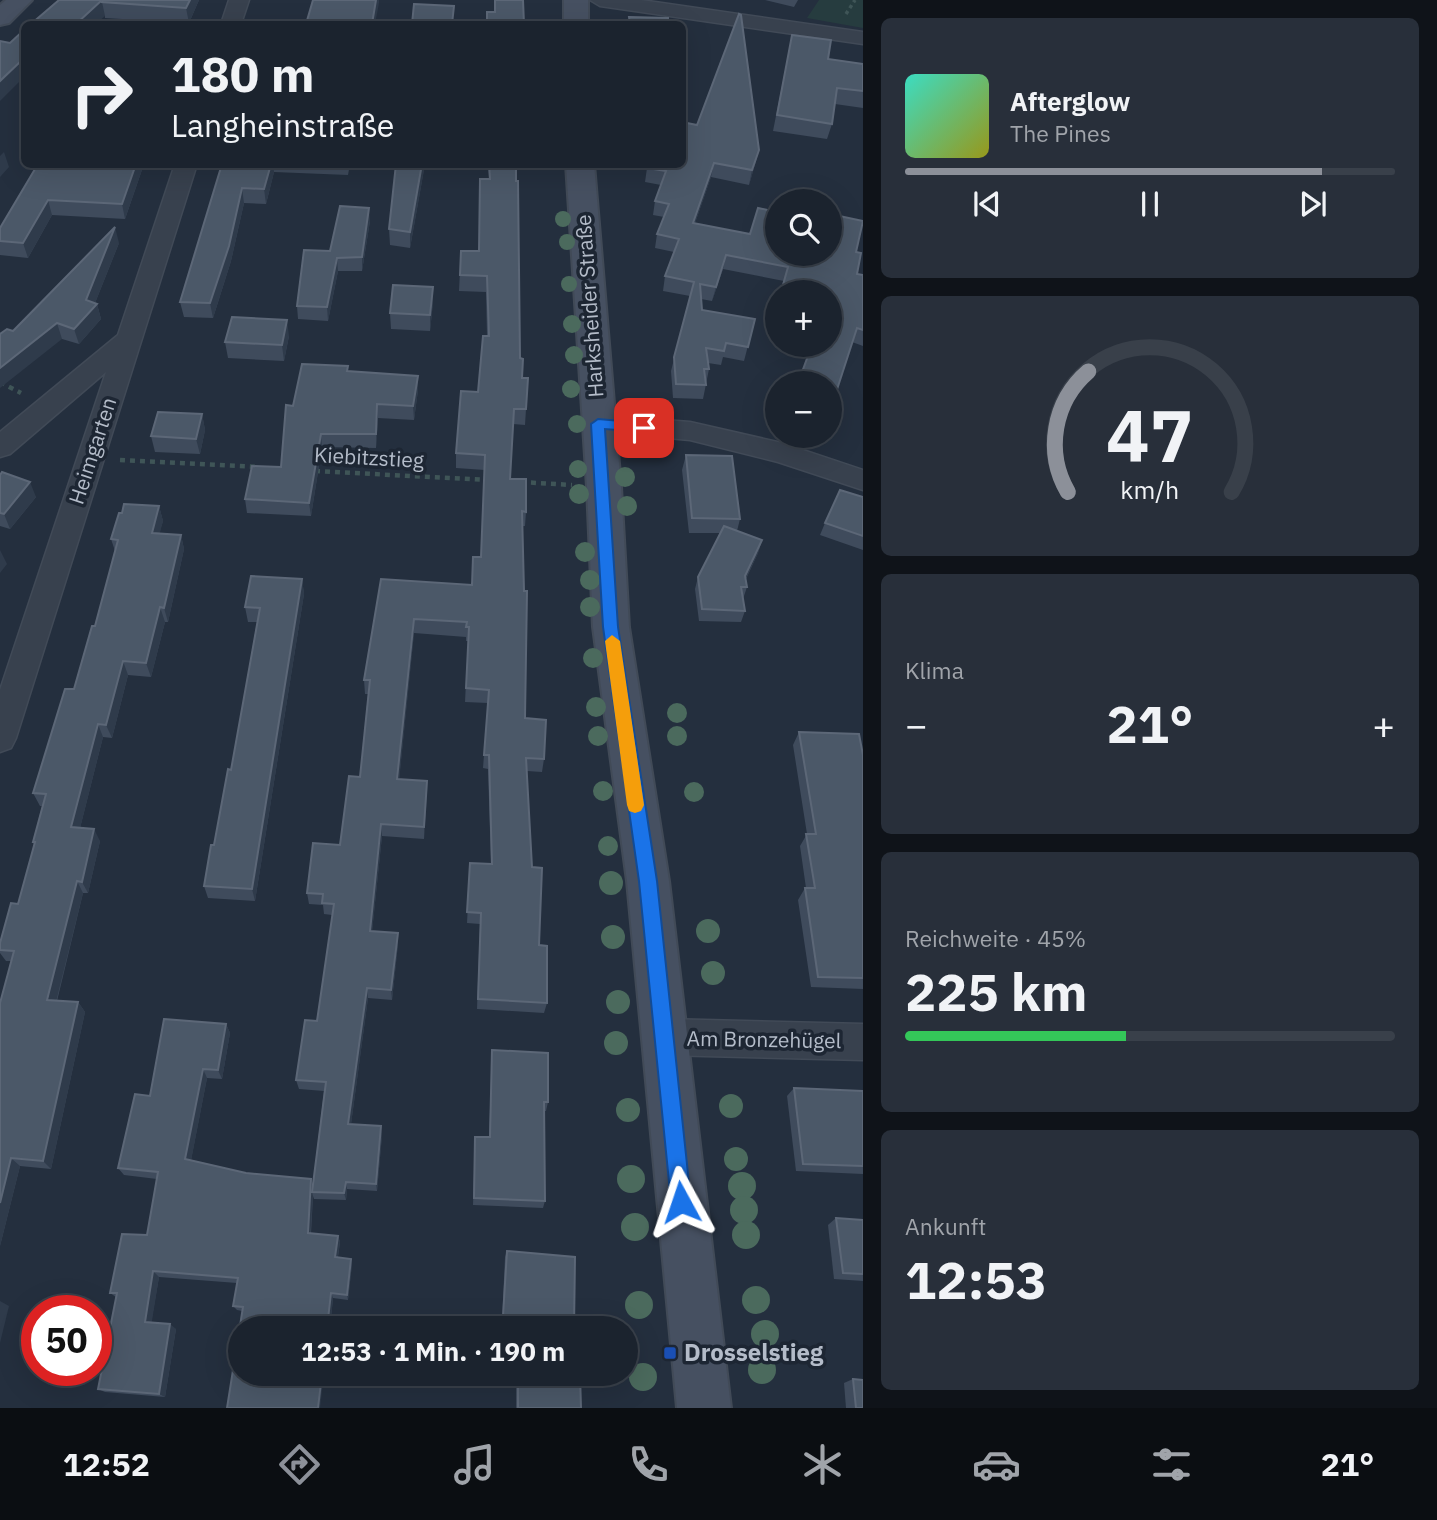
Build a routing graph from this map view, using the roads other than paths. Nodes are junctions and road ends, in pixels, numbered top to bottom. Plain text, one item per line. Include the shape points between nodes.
1 (20, 0) edge
2 (239, 0) edge
3 (576, 0) edge
4 (600, 0) edge
5 (0, 18) edge
6 (233, 21) edge
7 (576, 21) edge
8 (863, 37) edge
9 (185, 168) edge
10 (580, 168) edge
11 (129, 339) junction
12 (598, 424) junction
13 (0, 447) edge
14 (863, 480) edge
15 (0, 738) edge
16 (665, 1037) junction
17 (863, 1042) edge
18 (704, 1408) edge

1 - 5 main road
2 - 6 street
3 - 7 main road
4 - 8 street
9 - 11 street, Heimgarten
10 - 12 main road, Harksheider Straße
11 - 13 street
11 - 15 street, Heimgarten
12 - 14 street via 690,431 782,453
12 - 16 main road, Harksheider Straße via 611,627 648,881
16 - 17 street, Am Bronzehügel
16 - 18 main road, Harksheider Straße

